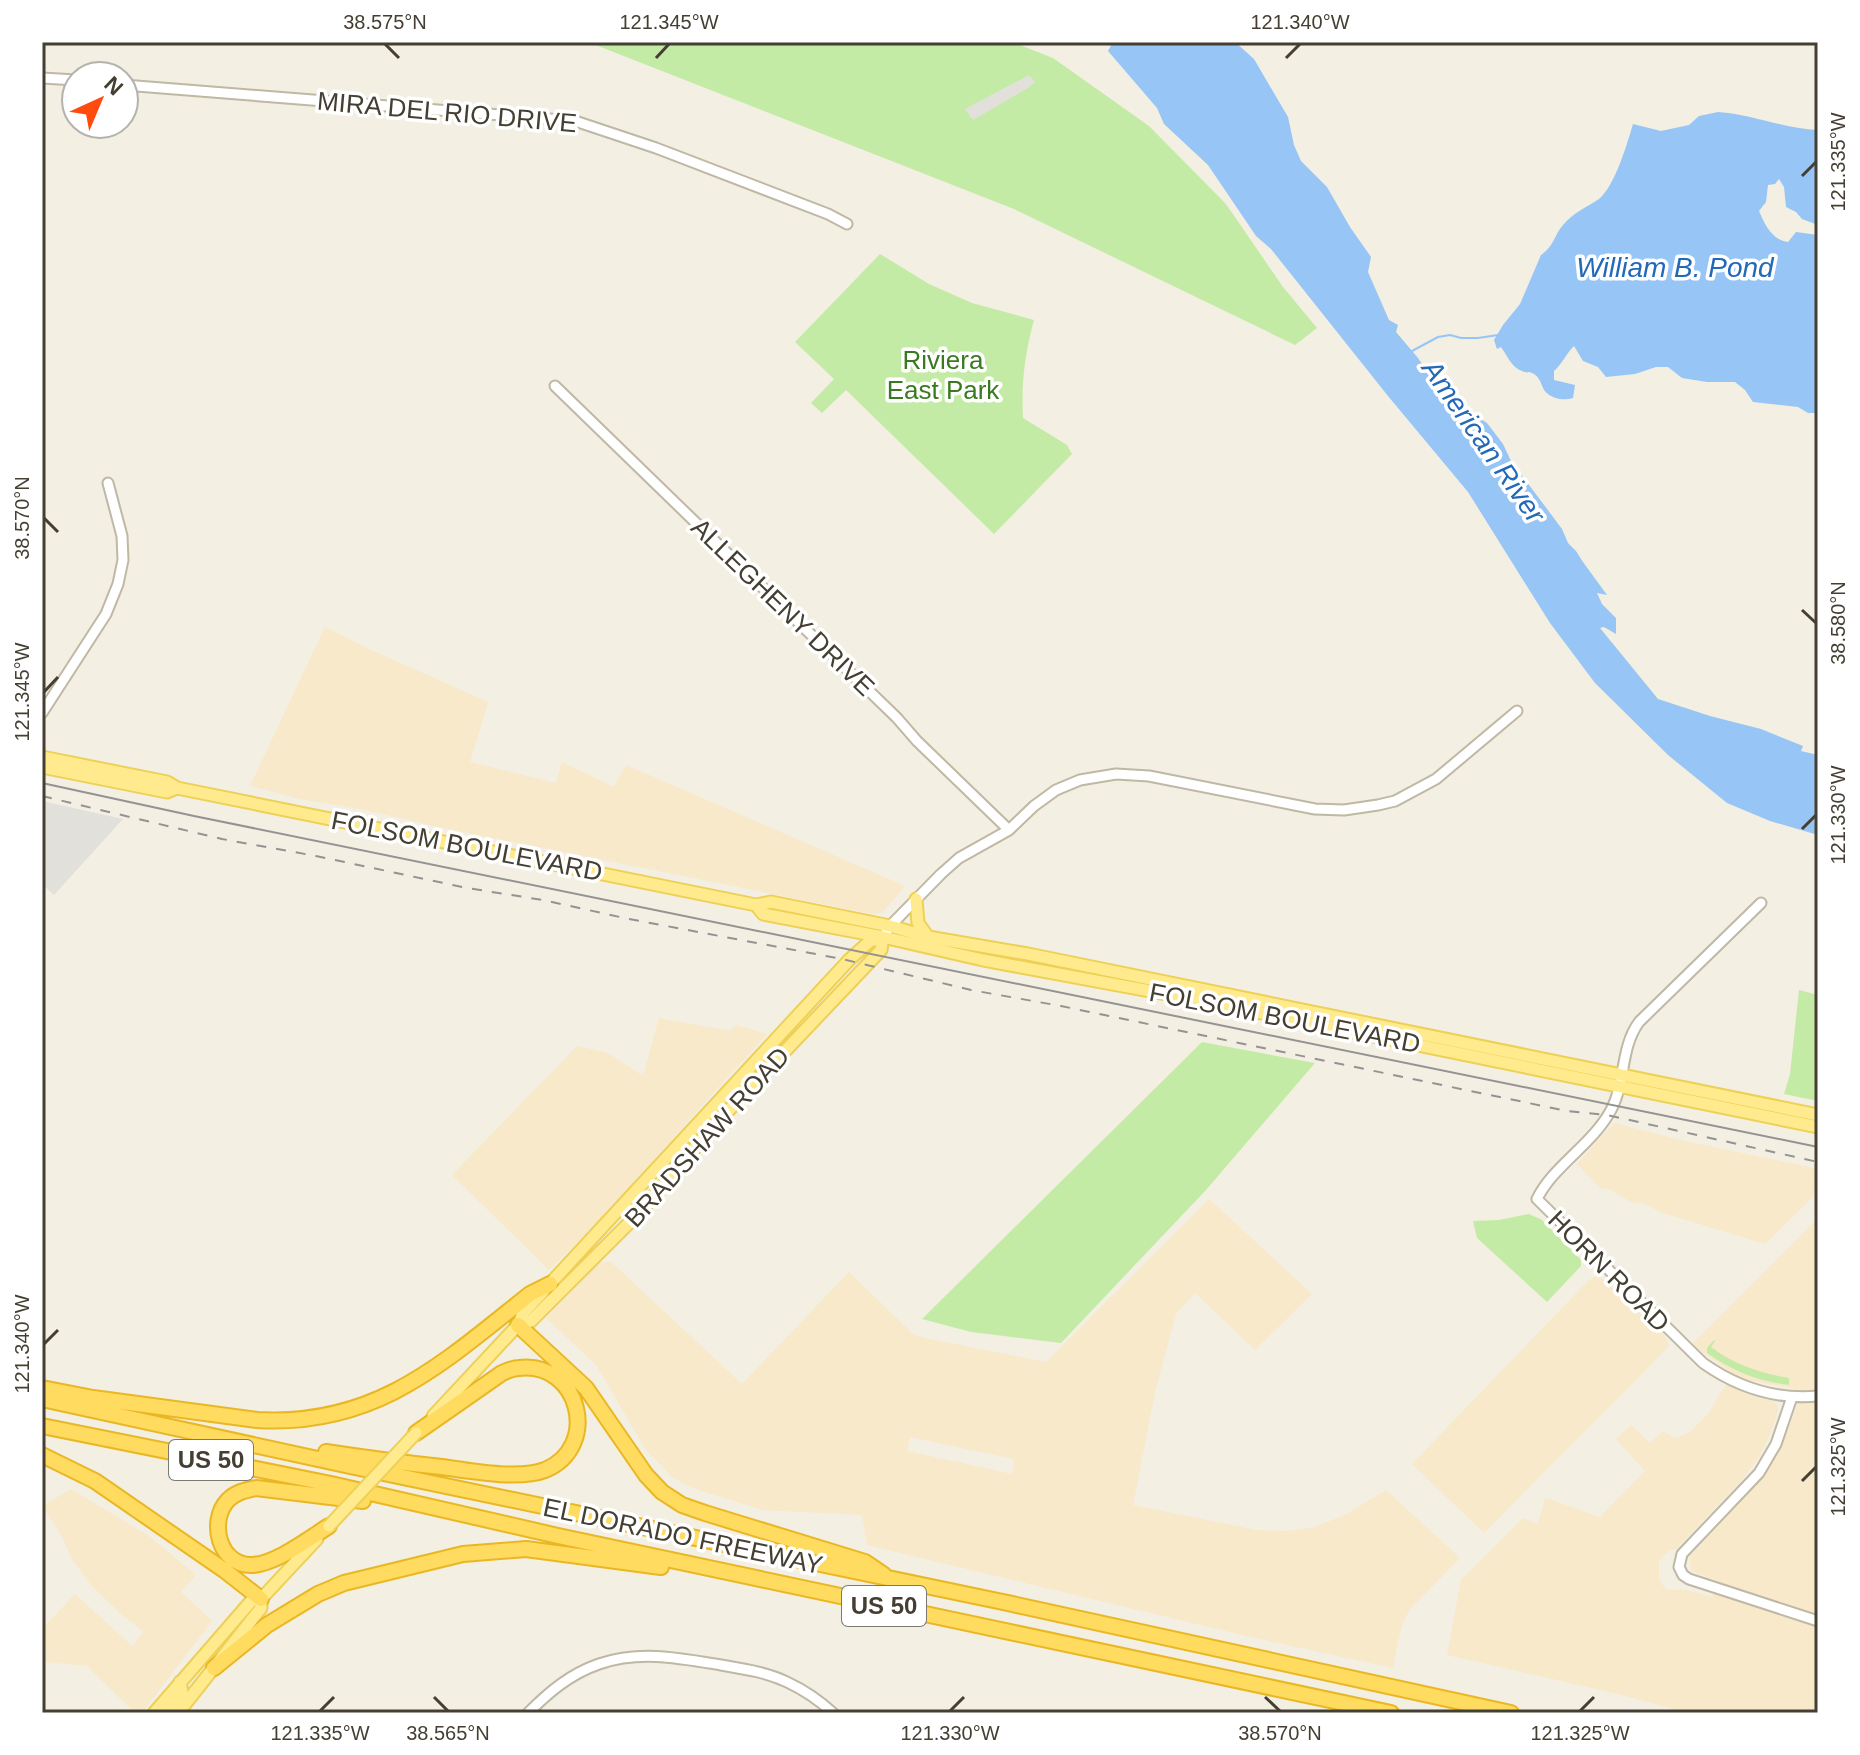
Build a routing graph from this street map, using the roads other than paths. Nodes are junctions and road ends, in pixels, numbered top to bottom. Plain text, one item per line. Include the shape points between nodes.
1 (140, 86) edge
2 (847, 224) dead end
3 (555, 386) dead end
4 (108, 483) dead end
5 (1517, 711) dead end
6 (42, 713) edge
7 (42, 757) edge
8 (42, 767) edge
9 (177, 788) junction
10 (1009, 830) junction
11 (916, 899) junction
12 (1761, 903) dead end
13 (756, 905) junction
14 (890, 926) junction
15 (841, 930) junction
16 (883, 937) junction
17 (928, 937) junction
18 (849, 960) junction
19 (1428, 1047) junction
20 (1485, 1047) junction
21 (1620, 1081) junction
22 (1760, 1103) junction
23 (1711, 1104) junction
24 (1818, 1115) edge
25 (1818, 1127) edge
26 (632, 1195) junction
27 (606, 1247) junction
28 (550, 1284) junction
29 (518, 1325) junction
30 (42, 1388) edge
31 (1818, 1396) edge
32 (1792, 1397) junction
33 (42, 1399) edge
34 (42, 1426) edge
35 (416, 1433) junction
36 (216, 1437) junction
37 (42, 1455) edge
38 (439, 1509) junction
39 (329, 1526) junction
40 (891, 1579) junction
41 (768, 1581) junction
42 (261, 1599) junction
43 (1818, 1621) edge
44 (214, 1668) junction
45 (180, 1682) junction
46 (154, 1713) edge
47 (166, 1713) edge
48 (178, 1713) edge
49 (528, 1713) edge
50 (833, 1713) edge
51 (1391, 1713) edge
52 (1511, 1713) edge

1 - 2 street, MIRA DEL RIO DRIVE via 575,121
3 - 10 street, ALLEGHENY DRIVE
4 - 6 street via 122,536 118,584 106,614
5 - 10 street, BRADSHAW ROAD via 1436,779 1378,805 1315,809 1149,776 1103,775 1056,790
7 - 9 main road, FOLSOM BOULEVARD
8 - 9 main road, FOLSOM BOULEVARD via 167,792
9 - 13 main road, FOLSOM BOULEVARD
10 - 11 street, BRADSHAW ROAD via 959,858
11 - 14 street, BRADSHAW ROAD
11 - 17 main road via 918,923
12 - 21 street via 1639,1022 1629,1038
13 - 14 main road, FOLSOM BOULEVARD via 771,902
13 - 15 main road, FOLSOM BOULEVARD via 763,914
14 - 16 street, BRADSHAW ROAD
14 - 17 main road, FOLSOM BOULEVARD
15 - 16 main road, FOLSOM BOULEVARD
15 - 18 main road via 851,940
16 - 18 main road, BRADSHAW ROAD
16 - 19 main road, FOLSOM BOULEVARD
16 - 27 main road, BRADSHAW ROAD via 881,950
17 - 20 main road, FOLSOM BOULEVARD
18 - 26 main road, BRADSHAW ROAD
19 - 20 main road
19 - 21 main road, FOLSOM BOULEVARD
20 - 21 main road, FOLSOM BOULEVARD
21 - 22 main road, FOLSOM BOULEVARD
21 - 23 main road, FOLSOM BOULEVARD
21 - 32 street, HORN ROAD via 1600,1126 1537,1199 1703,1363 1738,1384
22 - 23 main road via 1747,1108
22 - 24 main road, FOLSOM BOULEVARD
23 - 25 main road, FOLSOM BOULEVARD
26 - 27 main road via 609,1226
26 - 28 main road, BRADSHAW ROAD
27 - 29 main road, BRADSHAW ROAD via 531,1321
28 - 29 main road, BRADSHAW ROAD
28 - 30 highway via 414,1382 345,1413 308,1420 257,1420
29 - 35 main road, BRADSHAW ROAD
29 - 40 highway via 586,1388 662,1492 693,1509 865,1562
31 - 32 street, HORN ROAD
32 - 43 street via 1764,1466 1682,1554 1679,1567 1689,1579
33 - 36 highway, EL DORADO FREEWAY / US 50
34 - 38 highway, EL DORADO FREEWAY / US 50
35 - 36 highway via 517,1368 536,1368 565,1385 578,1416 577,1433 559,1462 527,1474
35 - 39 main road, BRADSHAW ROAD, bridge
36 - 40 highway, EL DORADO FREEWAY / US 50
37 - 42 highway via 95,1481
38 - 39 highway via 256,1488 228,1500 217,1529 230,1556 252,1565 276,1558
38 - 41 highway, EL DORADO FREEWAY / US 50
39 - 42 main road, BRADSHAW ROAD
40 - 52 highway, EL DORADO FREEWAY / US 50
41 - 44 highway via 526,1549 463,1554 318,1594 267,1625
41 - 51 highway, EL DORADO FREEWAY / US 50
42 - 44 main road, BRADSHAW ROAD via 261,1608
42 - 45 main road, BRADSHAW ROAD via 252,1600
44 - 48 main road, BRADSHAW ROAD
45 - 46 main road, BRADSHAW ROAD
45 - 47 main road via 182,1693
49 - 50 street via 565,1680 589,1668 644,1655 769,1675 801,1689

